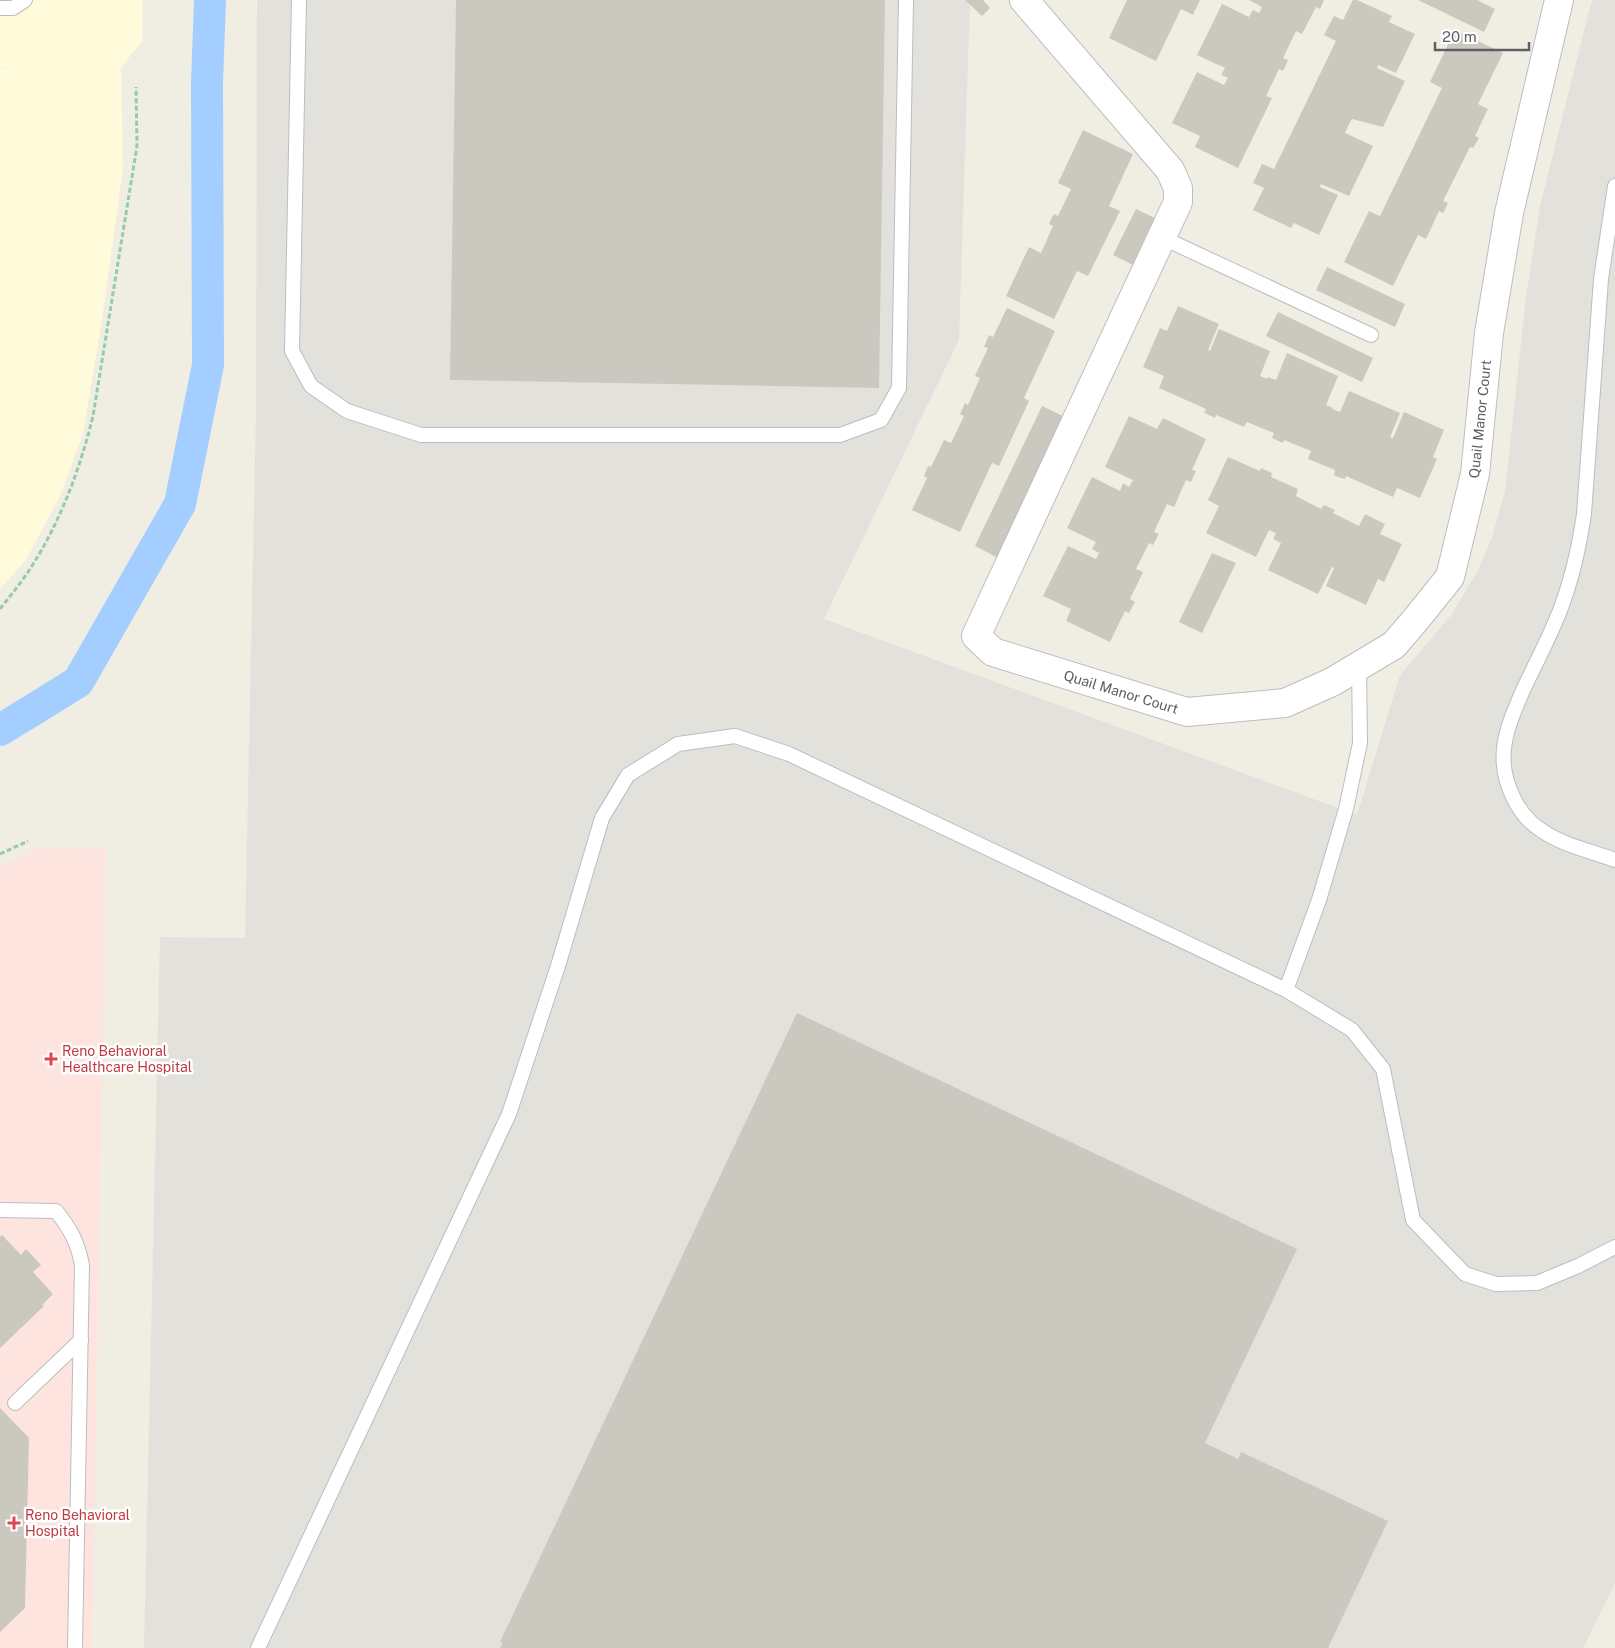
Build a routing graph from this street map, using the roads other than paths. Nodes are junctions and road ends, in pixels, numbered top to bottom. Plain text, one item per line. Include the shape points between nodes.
1 (25, 0) edge
2 (299, 0) edge
3 (906, 0) edge
4 (1024, 0) edge
5 (1554, 2) edge
6 (0, 8) edge
7 (1615, 186) edge
8 (1161, 237) junction
9 (1370, 335) dead end
10 (1359, 666) junction
11 (1615, 860) edge
12 (1286, 990) junction
13 (0, 1210) edge
14 (1615, 1246) edge
15 (81, 1340) junction
16 (15, 1403) dead end
17 (76, 1648) edge
18 (258, 1648) edge

1 - 6 lane via 13,8
2 - 3 lane via 292,351 311,386 347,411 421,435 840,435 881,420 899,388
4 - 8 street via 1170,170 1178,188 1178,202
5 - 10 street, Quail Manor Court via 1553,28 1509,213 1489,334 1476,474 1450,577 1394,644
7 - 11 lane via 1602,279 1579,548 1558,614 1507,729 1503,760 1510,791 1528,819 1555,838
8 - 9 lane
8 - 10 street, Quail Manor Court via 976,636 993,652 1186,712 1285,702 1332,682
10 - 12 lane via 1360,743 1346,809 1319,900
12 - 14 lane via 1352,1030 1383,1069 1413,1220 1465,1274 1496,1284 1538,1283
12 - 18 lane via 789,754 736,736 678,744 628,775 602,818 558,966 508,1114
13 - 15 lane via 56,1211 67,1225 76,1240 82,1265
15 - 16 lane
15 - 17 lane

